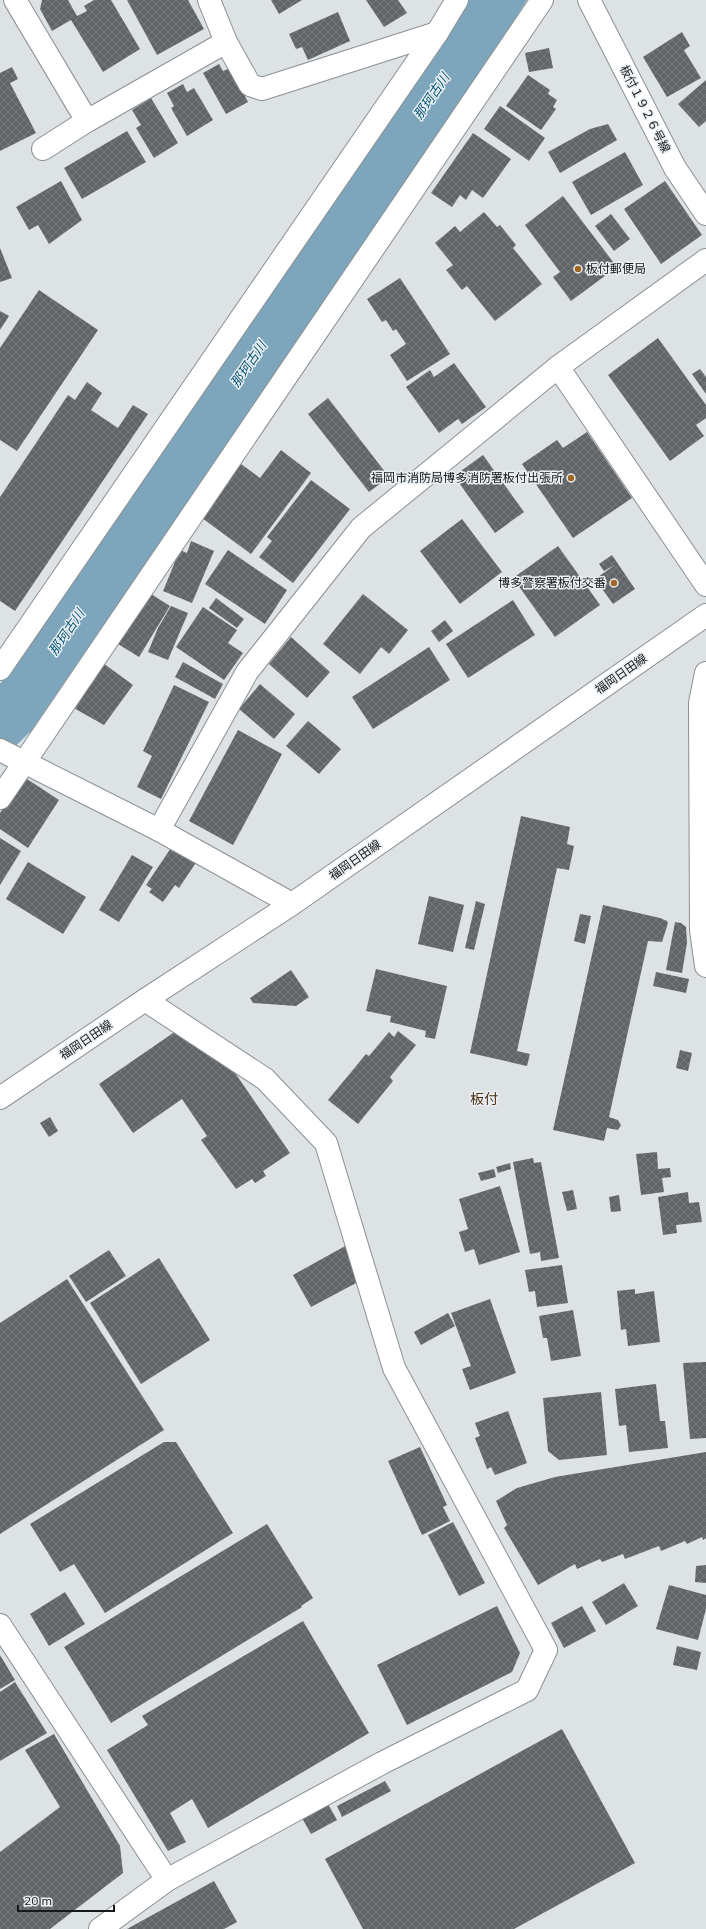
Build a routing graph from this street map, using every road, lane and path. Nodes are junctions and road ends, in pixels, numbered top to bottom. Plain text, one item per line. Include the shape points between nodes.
1 (8, 0) edge
2 (15, 0) edge
3 (209, 0) edge
4 (457, 0) edge
5 (542, 0) edge
6 (589, 0) edge
7 (0, 4) edge
8 (437, 33) junction
9 (226, 42) junction
10 (87, 121) junction
11 (43, 149) dead end
12 (706, 214) edge
13 (706, 260) edge
14 (558, 367) junction
15 (706, 585) edge
16 (706, 615) edge
17 (0, 669) edge
18 (706, 673) edge
19 (0, 750) edge
20 (25, 761) junction
21 (0, 798) edge
22 (159, 830) junction
23 (292, 904) junction
24 (706, 966) edge
25 (145, 1000) junction
26 (0, 1098) edge
27 (0, 1626) edge
28 (167, 1880) junction
29 (100, 1929) edge

1 - 7 street
2 - 10 street
3 - 9 street
4 - 8 street
5 - 20 street
6 - 12 street, 板付１９２６号線 via 675,168
8 - 9 street via 262,89 250,85
8 - 17 street
9 - 10 street
10 - 11 street
13 - 14 street
14 - 15 street
14 - 22 street via 361,528 247,672
16 - 23 street, 福岡日田線
18 - 24 street via 700,710 701,930
19 - 20 street
20 - 21 street
20 - 22 street
22 - 23 street
23 - 25 street, 福岡日田線
25 - 26 street, 福岡日田線
25 - 28 street via 265,1079 326,1143 394,1368 546,1650 527,1690 382,1763
27 - 28 street
28 - 29 street

